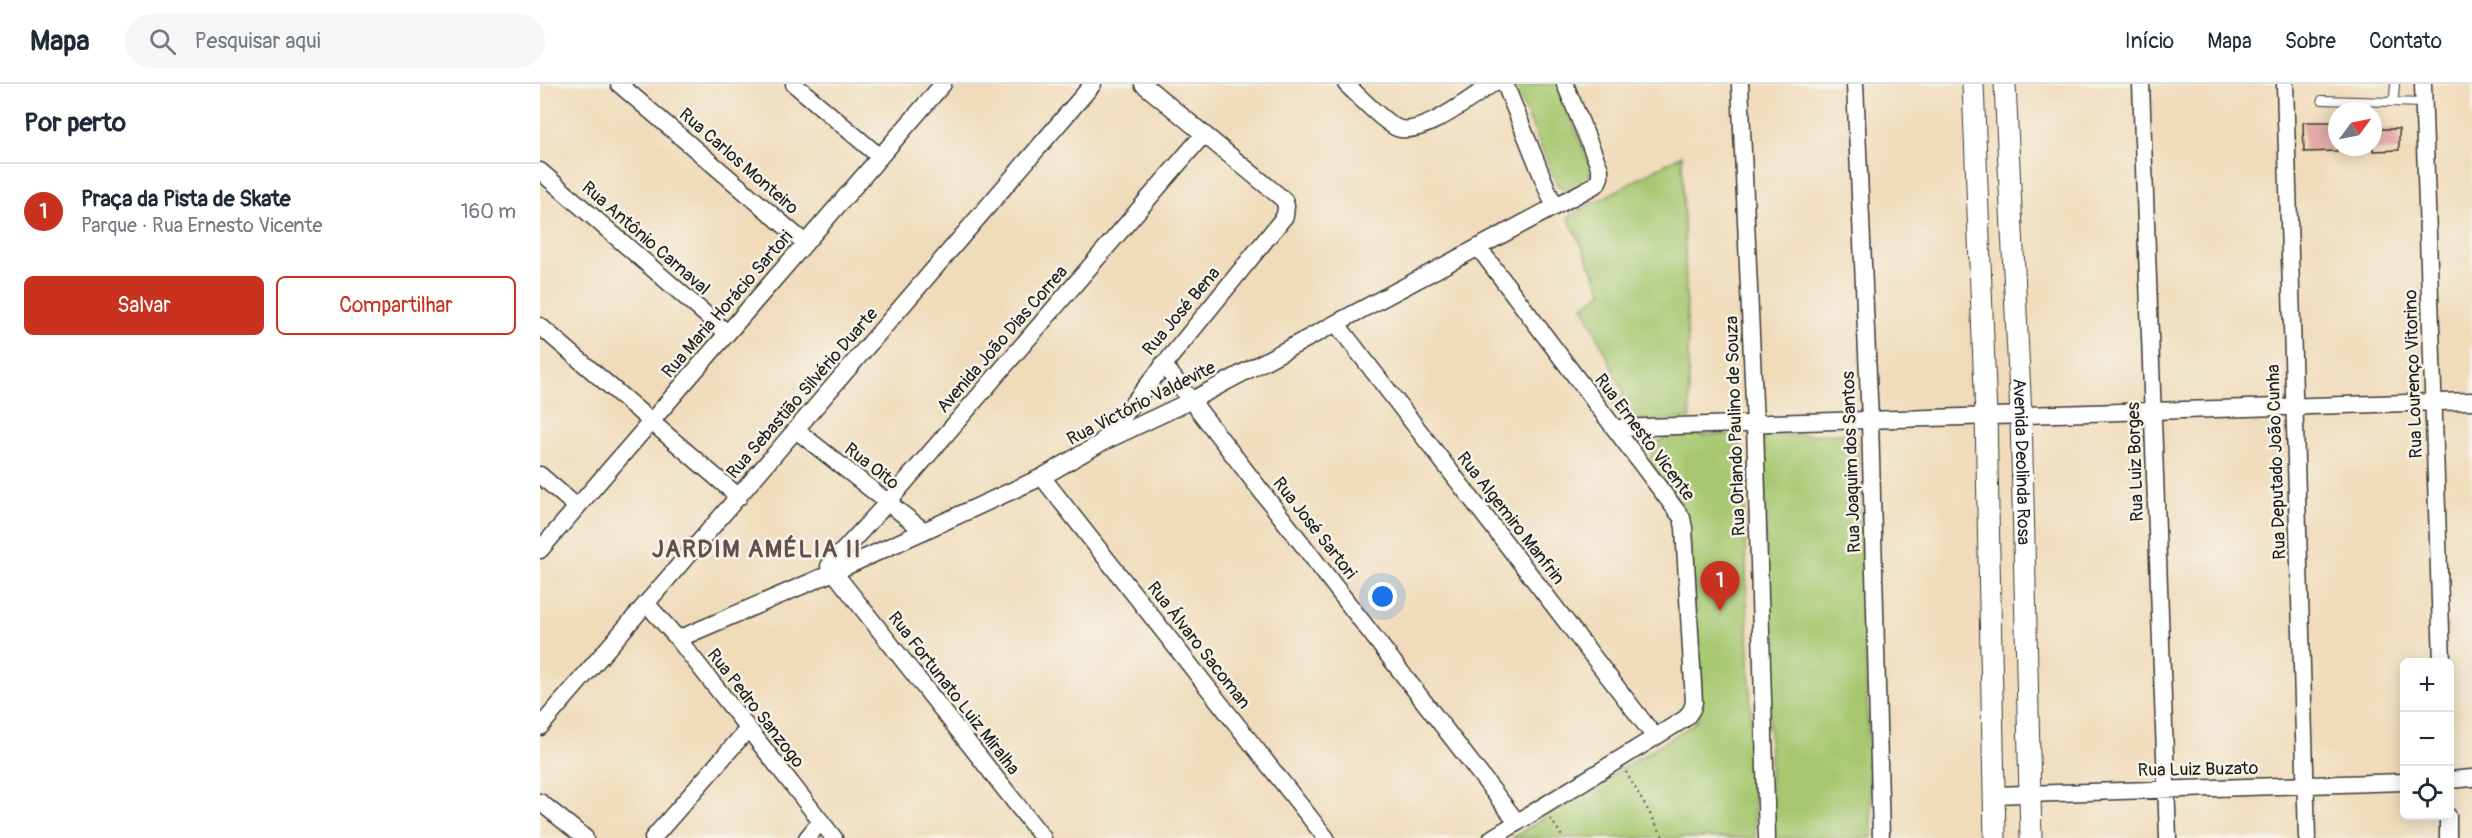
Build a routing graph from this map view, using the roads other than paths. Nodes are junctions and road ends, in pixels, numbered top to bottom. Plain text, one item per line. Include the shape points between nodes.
1 (619, 84) edge
2 (794, 84) edge
3 (943, 84) edge
4 (1093, 84) edge
5 (1143, 84) edge
6 (1346, 84) edge
7 (1492, 84) edge
8 (1505, 84) edge
9 (1565, 84) edge
10 (1740, 84) edge
11 (1855, 84) edge
12 (1973, 84) edge
13 (2005, 84) edge
14 (2141, 84) edge
15 (2285, 84) edge
16 (2396, 84) edge
17 (2423, 84) edge
18 (2322, 100) dead end
19 (2390, 102) junction
20 (2424, 103) junction
21 (1203, 135) junction
22 (880, 157) junction
23 (540, 171) edge
24 (1554, 207) junction
25 (805, 243) junction
26 (1478, 247) junction
27 (1336, 323) junction
28 (540, 326) edge
29 (727, 333) junction
30 (1163, 363) junction
31 (1192, 400) junction
32 (2472, 401) edge
33 (2433, 403) junction
34 (2294, 408) junction
35 (2152, 413) junction
36 (1986, 416) junction
37 (2021, 416) junction
38 (1870, 420) junction
39 (651, 422) junction
40 (1755, 425) junction
41 (1614, 428) junction
42 (796, 430) junction
43 (1099, 444) junction
44 (540, 474) edge
45 (1042, 477) junction
46 (739, 497) junction
47 (887, 503) junction
48 (578, 507) junction
49 (924, 531) junction
50 (540, 550) edge
51 (832, 569) junction
52 (646, 603) junction
53 (678, 639) junction
54 (2442, 658) edge
55 (540, 727) edge
56 (747, 729) junction
57 (1655, 737) junction
58 (2472, 778) edge
59 (2454, 780) edge
60 (2400, 782) edge
61 (2305, 786) junction
62 (2166, 789) junction
63 (2029, 793) junction
64 (1993, 795) junction
65 (540, 802) edge
66 (2448, 820) edge
67 (821, 821) junction
68 (1517, 822) junction
69 (585, 838) edge
70 (653, 838) edge
71 (807, 838) edge
72 (834, 838) edge
73 (1043, 838) edge
74 (1326, 838) edge
75 (1492, 838) edge
76 (1767, 838) edge
77 (1881, 838) edge
78 (1995, 838) edge
79 (2031, 838) edge
80 (2169, 838) edge
81 (2307, 838) edge
82 (2448, 838) edge

1 - 25 street, Rua Carlos Monteiro
2 - 22 street
3 - 22 street, Rua Maria Horácio Sartori
4 - 42 street, Rua Sebastião Silvério Duarte
5 - 21 street
6 - 7 street via 1396,128 1411,130 1425,126
8 - 24 street
9 - 24 street, Rua Victório Valdevite via 1600,177 1597,184
10 - 40 street, Rua Orlando Paulino de Souza
11 - 38 street, Rua Joaquim dos Santos
12 - 36 street, Avenida Deolinda Rosa
13 - 37 street, Avenida Deolinda Rosa
14 - 35 street, Rua Luiz Borges
15 - 34 street, Rua Deputado João Cunha
16 - 19 lane
17 - 20 street, Rua Lourenço Vitorino
18 - 19 lane
19 - 20 lane
20 - 33 street, Rua Lourenço Vitorino
21 - 30 street, Rua José Bena via 1284,200 1285,216
21 - 47 street, Avenida João Dias Correa
22 - 25 street, Rua Maria Horácio Sartori
23 - 29 street, Rua Antônio Carnaval
24 - 26 street, Rua Victório Valdevite
25 - 29 street, Rua Maria Horácio Sartori
26 - 27 street, Rua Victório Valdevite
26 - 41 street, Rua Ernesto Vicente
27 - 31 street, Rua Victório Valdevite
27 - 57 street, Rua Algemiro Manfrin
28 - 39 street
29 - 39 street, Rua Maria Horácio Sartori
30 - 31 street, Rua José Sartori
30 - 43 street, Rua José Bena
31 - 43 street, Rua Victório Valdevite
31 - 68 street, Rua José Sartori
32 - 33 street
33 - 34 street
33 - 54 street, Rua Lourenço Vitorino
34 - 35 street
34 - 61 street, Rua Deputado João Cunha
35 - 37 street
35 - 62 street, Rua Luiz Borges
36 - 37 street
36 - 38 street
36 - 64 street, Avenida Deolinda Rosa
37 - 63 street, Avenida Deolinda Rosa
38 - 40 street
38 - 77 street, Rua Joaquim dos Santos
39 - 46 street
39 - 48 street, Rua Maria Horácio Sartori
40 - 41 street
40 - 76 street, Rua Orlando Paulino de Souza
41 - 57 street, Rua Ernesto Vicente via 1682,518 1684,528 1694,702 1686,718
42 - 46 street, Rua Sebastião Silvério Duarte
42 - 47 street, Rua Oito
43 - 45 street, Rua Victório Valdevite
44 - 48 street
45 - 49 street, Rua Victório Valdevite
45 - 74 street, Rua Álvaro Sacoman
46 - 52 street, Rua Sebastião Silvério Duarte
47 - 49 street, Rua Oito
47 - 51 street, Avenida João Dias Correa
48 - 50 street, Rua Maria Horácio Sartori
49 - 51 street, Rua Victório Valdevite
51 - 53 street, Rua Victório Valdevite
51 - 73 street, Rua Fortunato Luiz Miralha
52 - 53 street, Rua Pedro Sanzogo
52 - 55 street, Rua Sebastião Silvério Duarte
53 - 56 street, Rua Pedro Sanzogo
56 - 67 street, Rua Pedro Sanzogo
56 - 70 street
57 - 68 street
58 - 59 street
60 - 61 street, Rua Luiz Buzato
61 - 62 street, Rua Luiz Buzato
61 - 81 street, Rua Deputado João Cunha
62 - 63 street, Rua Luiz Buzato
62 - 80 street, Rua Luiz Borges
63 - 64 street, Rua Luiz Buzato
63 - 79 street, Avenida Deolinda Rosa
64 - 78 street, Avenida Deolinda Rosa
65 - 69 street
66 - 82 street
67 - 71 street
67 - 72 street, Rua Pedro Sanzogo
68 - 75 street

